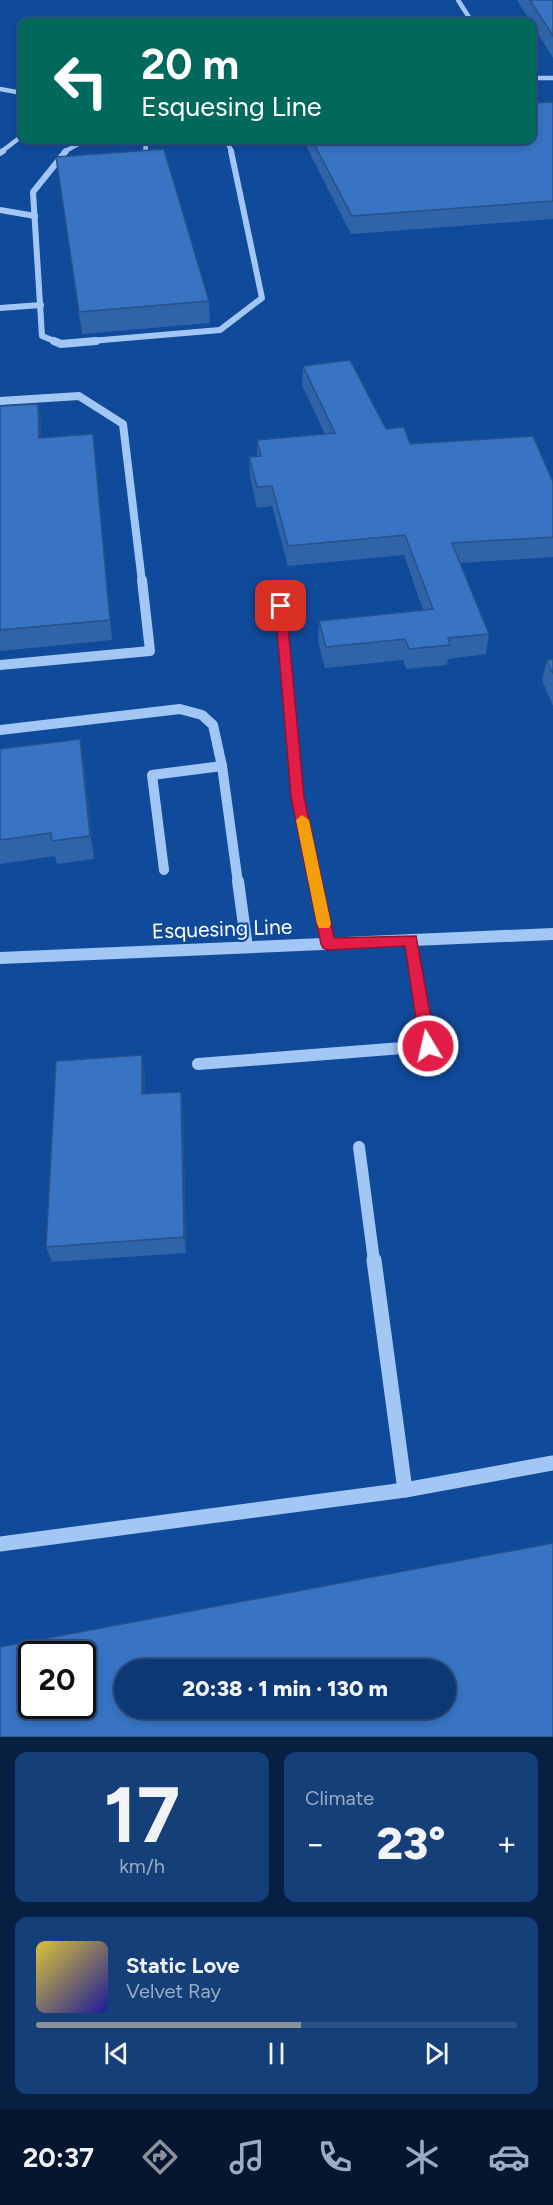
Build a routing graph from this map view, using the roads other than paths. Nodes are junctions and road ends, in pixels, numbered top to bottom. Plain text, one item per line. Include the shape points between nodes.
1 (458, 0) edge
2 (469, 18) edge
3 (536, 78) edge
4 (553, 78) edge
5 (0, 90) edge
6 (18, 92) edge
7 (18, 139) edge
8 (78, 144) edge
9 (145, 144) edge
10 (228, 144) edge
11 (0, 153) edge
12 (136, 159) edge
13 (67, 163) edge
14 (55, 164) junction
15 (0, 210) edge
16 (35, 216) junction
17 (41, 305) junction
18 (0, 308) edge
19 (0, 401) edge
20 (281, 606) dead end
21 (0, 665) edge
22 (0, 730) edge
23 (222, 766) junction
24 (164, 870) dead end
25 (553, 934) edge
26 (411, 940) junction
27 (328, 944) junction
28 (247, 947) junction
29 (0, 958) edge
30 (198, 1064) dead end
31 (359, 1148) dead end
32 (553, 1463) edge
33 (405, 1490) junction
34 (0, 1544) edge

1 - 2 street
3 - 4 street
5 - 6 street
7 - 11 street
8 - 14 street
9 - 12 street via 147,158
10 - 17 street via 262,298 220,330 61,344 42,336
13 - 14 street
14 - 16 street via 33,192
15 - 16 street
16 - 17 street
17 - 18 street
19 - 21 street via 79,396 123,424 150,651
20 - 27 street via 298,797
22 - 23 street via 180,709 202,715 213,725
23 - 24 street via 152,775
23 - 28 street
25 - 26 street, Esquesing Line
26 - 27 street, Esquesing Line
26 - 30 street via 428,1046
27 - 28 street, Esquesing Line
28 - 29 street, Esquesing Line
31 - 33 street
32 - 33 street
33 - 34 street

